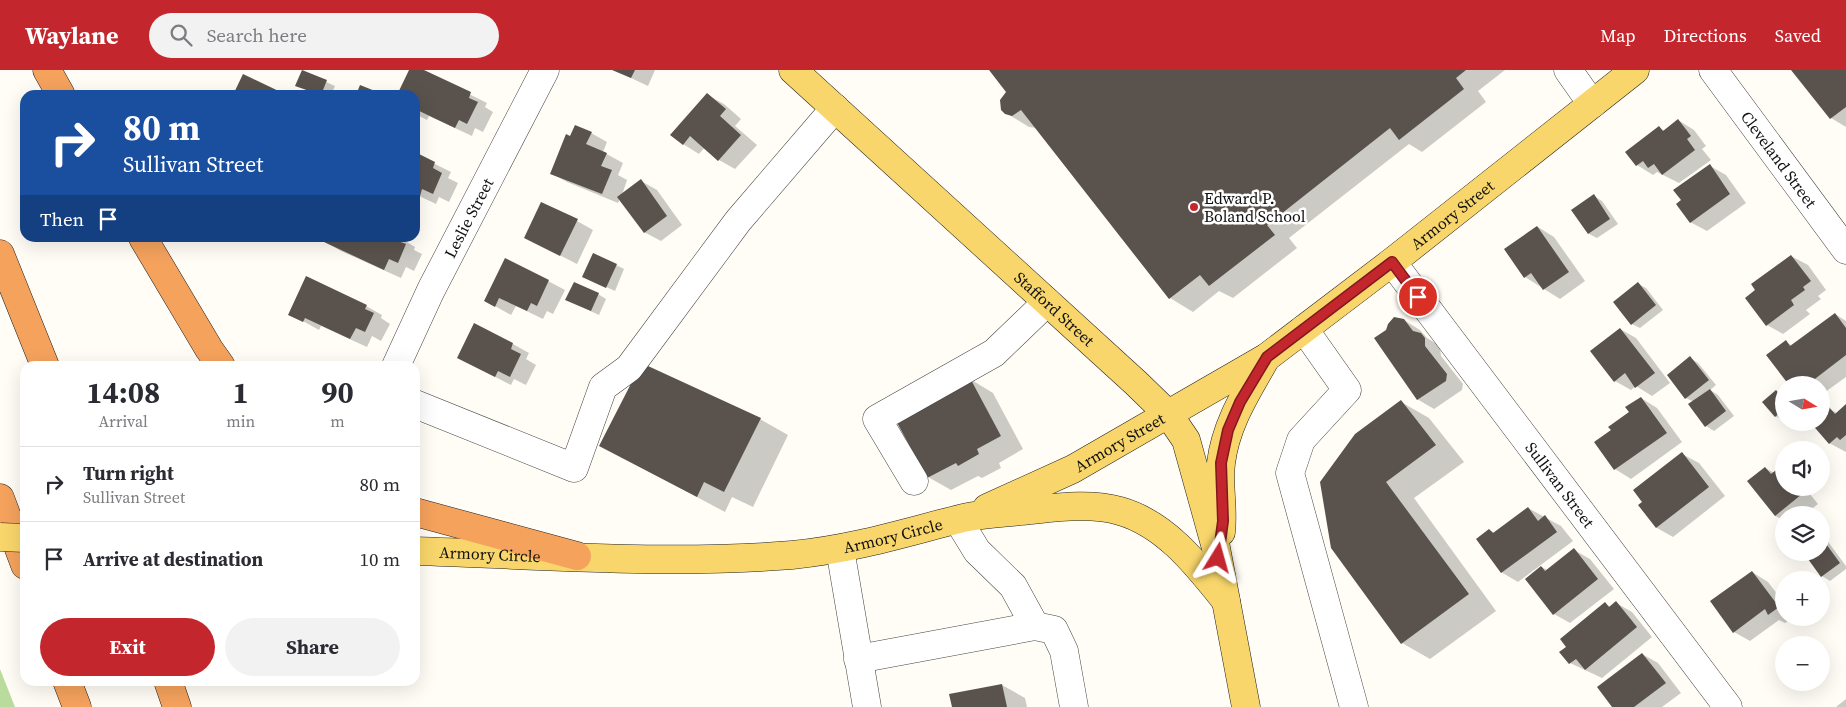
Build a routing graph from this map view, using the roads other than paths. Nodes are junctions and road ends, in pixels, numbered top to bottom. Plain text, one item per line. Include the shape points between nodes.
1 (47, 70) edge
2 (545, 70) edge
3 (793, 70) edge
4 (1568, 70) edge
5 (1635, 70) edge
6 (1713, 70) edge
7 (58, 90) edge
8 (1592, 104) junction
9 (835, 108) junction
10 (146, 242) edge
11 (1846, 250) edge
12 (0, 254) edge
13 (1392, 262) junction
14 (1047, 302) junction
15 (1304, 329) junction
16 (1267, 357) junction
17 (43, 361) edge
18 (217, 361) edge
19 (398, 361) edge
20 (420, 406) edge
21 (1168, 415) junction
22 (914, 481) dead end
23 (0, 498) edge
24 (420, 513) edge
25 (961, 519) junction
26 (0, 537) edge
27 (20, 538) edge
28 (840, 549) junction
29 (420, 550) edge
30 (20, 552) edge
31 (577, 556) junction
32 (1218, 558) junction
33 (1226, 601) junction
34 (1035, 626) junction
35 (858, 660) junction
36 (69, 686) edge
37 (170, 686) edge
38 (77, 707) edge
39 (177, 707) edge
40 (867, 707) edge
41 (1074, 707) edge
42 (1246, 707) edge
43 (1354, 707) edge
44 (1728, 707) edge

1 - 7 highway
2 - 19 street, Leslie Street via 431,290
3 - 9 main road, Stafford Street
4 - 8 street
5 - 8 main road, Armory Street
6 - 11 street, Cleveland Street
8 - 13 main road, Armory Street
9 - 14 main road, Stafford Street
9 - 20 street via 738,221 629,368 603,387 574,468
10 - 18 highway
12 - 17 highway
13 - 15 main road, Armory Street
13 - 44 street, Sullivan Street
14 - 21 main road, Stafford Street
14 - 22 street via 994,353 877,419
15 - 16 main road, Armory Street
15 - 43 street via 1347,390 1301,440 1290,473
16 - 21 main road, Armory Street
16 - 32 main road, Armory Street via 1240,402 1228,430 1221,463 1223,521
21 - 25 main road, Armory Street via 1073,468
21 - 32 main road, Stafford Street via 1186,440
23 - 30 highway
24 - 31 highway
25 - 28 main road, Armory Circle
25 - 33 main road, Armory Circle via 1074,506 1120,511 1139,518 1180,548
25 - 34 street via 977,552 1013,586
26 - 27 main road, bridge
28 - 31 main road, Armory Circle via 724,558
28 - 35 street
29 - 31 main road, Armory Circle
32 - 33 main road, Stafford Street
33 - 42 main road
34 - 35 street
34 - 41 street via 1054,630 1064,651
35 - 40 street
36 - 38 highway
37 - 39 highway

